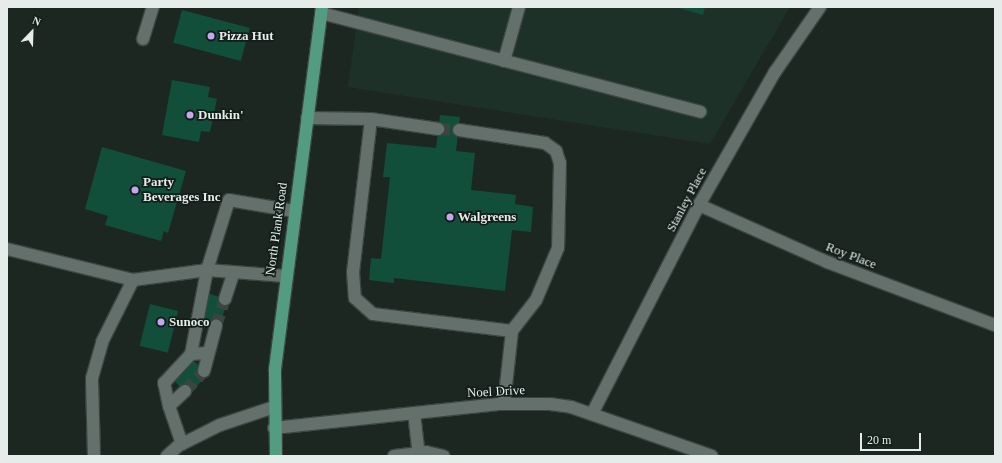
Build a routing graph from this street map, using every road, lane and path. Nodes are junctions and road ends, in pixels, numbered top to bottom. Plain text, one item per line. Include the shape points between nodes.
1 (153, 7) edge
2 (519, 7) edge
3 (820, 7) edge
4 (321, 10) edge
5 (143, 39) dead end
6 (504, 61) junction
7 (700, 112) dead end
8 (306, 118) junction
9 (371, 119) junction
10 (438, 129) tunnel mouth
11 (459, 130) tunnel mouth
12 (699, 206) junction
13 (294, 211) junction
14 (7, 249) edge
15 (207, 270) junction
16 (234, 272) junction
17 (285, 276) junction
18 (133, 280) junction
19 (225, 299) tunnel mouth
20 (995, 325) edge
21 (216, 326) tunnel mouth
22 (512, 331) junction
23 (208, 353) junction
24 (191, 354) junction
25 (204, 371) tunnel mouth
26 (185, 391) tunnel mouth
27 (504, 404) junction
28 (169, 406) junction
29 (274, 407) junction
30 (414, 413) junction
31 (592, 414) junction
32 (274, 428) junction
33 (182, 444) junction
34 (419, 454) edge
35 (437, 455) edge
36 (94, 456) edge
37 (167, 456) edge
38 (276, 456) edge
39 (394, 456) edge
40 (712, 456) edge

1 - 5 street
2 - 6 street
3 - 12 street, Stanley Place via 775,72
4 - 6 street
4 - 8 main road, North Plank Road
6 - 7 street
8 - 9 street
8 - 13 main road, North Plank Road
9 - 10 street
9 - 22 street via 354,272 356,298 373,314
11 - 22 street via 545,143 556,151 560,163 558,248 536,300
12 - 20 street, Roy Place via 827,262
12 - 31 street, Stanley Place
13 - 15 street via 229,200
13 - 17 main road, North Plank Road
14 - 18 street
15 - 16 street
15 - 18 street
15 - 24 street
16 - 17 street
16 - 19 street
17 - 29 main road, North Plank Road
18 - 36 street via 102,342 92,378
21 - 23 street
22 - 27 street
23 - 24 street
23 - 25 street
24 - 28 street via 164,383
26 - 28 street
27 - 30 street, Noel Drive
27 - 31 street, Noel Drive via 550,404
28 - 33 street
29 - 32 main road, North Plank Road
29 - 33 street via 220,425
30 - 32 street, Noel Drive
30 - 34 street
31 - 40 street, Noel Drive
32 - 38 main road, North Plank Road
33 - 37 street
34 - 35 street
34 - 39 street

